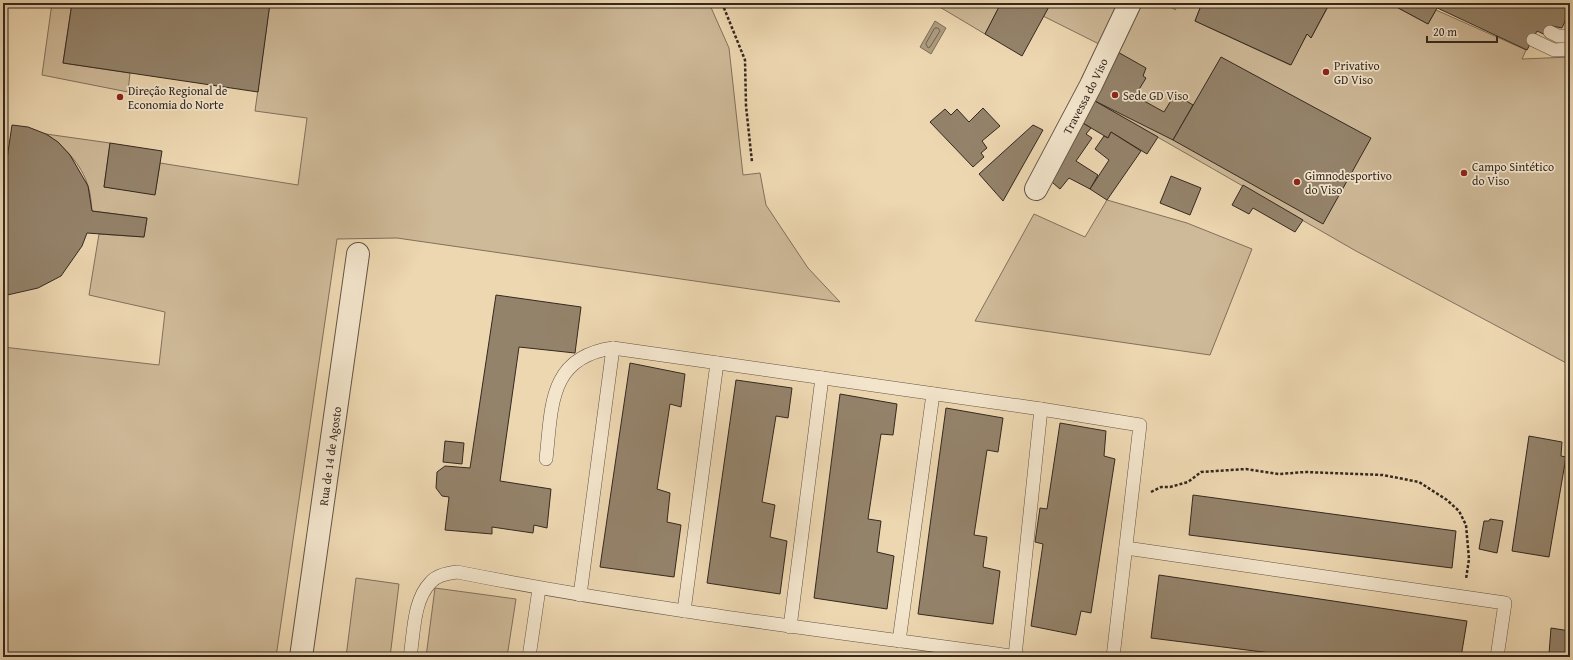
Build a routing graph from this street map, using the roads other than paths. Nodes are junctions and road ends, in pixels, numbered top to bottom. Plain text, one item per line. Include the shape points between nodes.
1 (1130, 3) edge
2 (1550, 32) dead end
3 (1570, 36) edge
4 (1532, 40) dead end
5 (1570, 49) edge
6 (1036, 188) dead end
7 (358, 254) dead end
8 (614, 348) junction
9 (717, 363) junction
10 (822, 378) junction
11 (933, 394) junction
12 (1041, 409) junction
13 (546, 459) dead end
14 (1126, 548) junction
15 (539, 588) junction
16 (580, 595) junction
17 (684, 611) junction
18 (790, 627) junction
19 (899, 642) junction
20 (928, 652) edge
21 (301, 657) edge
22 (410, 657) edge
23 (529, 657) edge
24 (1017, 657) edge
25 (1113, 657) edge
26 (1497, 657) edge

1 - 6 street, Travessa do Viso via 1092,85
2 - 3 lane via 1558,36
4 - 5 lane via 1554,50
7 - 21 street, Rua de 14 de Agosto
8 - 9 lane
8 - 13 lane via 599,350 567,369 556,391
8 - 16 lane
9 - 10 lane
9 - 17 lane
10 - 11 lane
10 - 18 lane
11 - 12 lane
11 - 19 lane
12 - 14 lane via 1140,425
12 - 24 lane
14 - 25 lane
14 - 26 lane via 1505,603
15 - 16 lane
15 - 22 lane via 457,572 443,574 431,581 421,596
15 - 23 lane
16 - 17 lane
17 - 18 lane
18 - 19 lane
19 - 20 lane
20 - 24 lane

